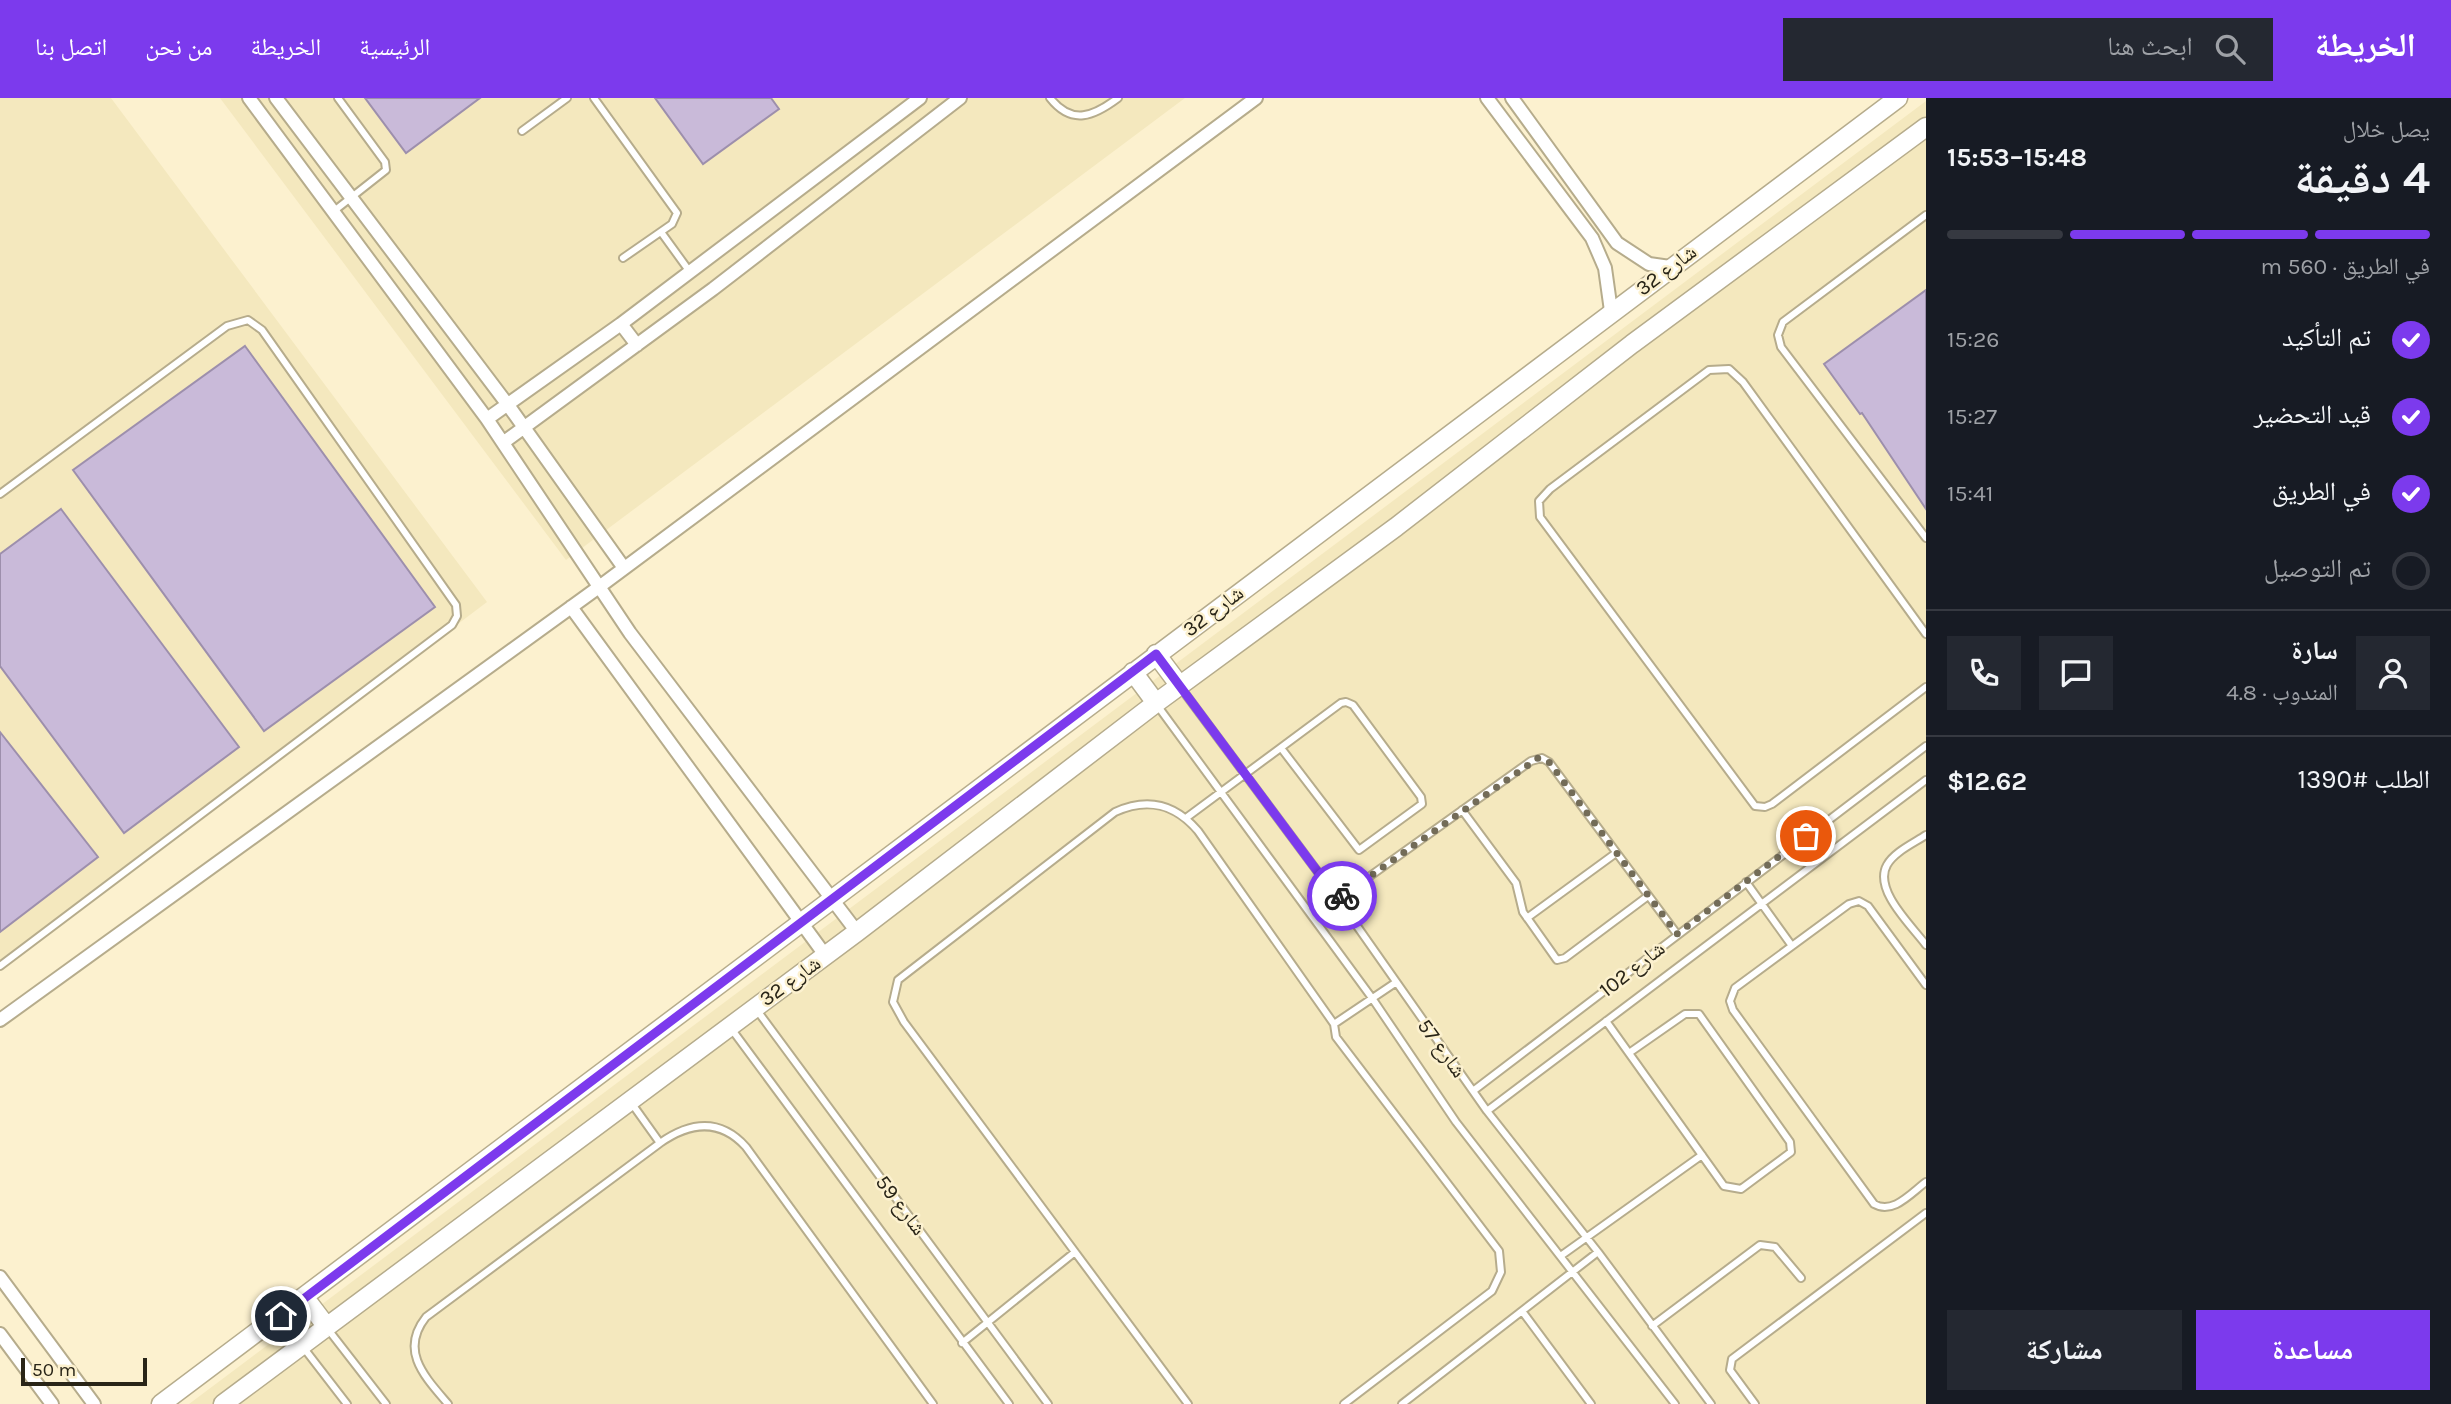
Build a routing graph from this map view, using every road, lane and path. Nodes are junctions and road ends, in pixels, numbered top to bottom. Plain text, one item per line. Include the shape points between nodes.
1 (249, 98) edge
2 (276, 98) edge
3 (338, 98) edge
4 (566, 98) edge
5 (594, 98) edge
6 (920, 98) edge
7 (960, 98) edge
8 (1049, 98) edge
9 (1118, 98) edge
10 (1256, 98) edge
11 (1487, 98) edge
12 (1512, 98) edge
13 (1898, 98) edge
14 (1926, 127) edge
15 (522, 131) dead end
16 (350, 199) junction
17 (332, 212) junction
18 (1926, 215) edge
19 (661, 232) junction
20 (624, 258) dead end
21 (1670, 267) junction
22 (690, 272) junction
23 (1611, 311) junction
24 (621, 324) junction
25 (637, 345) junction
26 (508, 405) junction
27 (488, 419) junction
28 (524, 427) junction
29 (504, 442) junction
30 (0, 494) edge
31 (1926, 538) edge
32 (624, 568) junction
33 (599, 587) junction
34 (571, 607) junction
35 (1926, 634) edge
36 (1156, 654) junction
37 (1133, 672) junction
38 (1180, 686) junction
39 (1926, 687) edge
40 (1156, 703) junction
41 (1926, 746) edge
42 (1281, 748) junction
43 (1244, 776) junction
44 (1926, 780) edge
45 (1221, 793) junction
46 (1462, 810) junction
47 (1186, 818) junction
48 (1926, 835) edge
49 (1616, 853) junction
50 (1746, 882) junction
51 (1648, 895) junction
52 (1338, 899) junction
53 (832, 900) junction
54 (1761, 902) junction
55 (1527, 918) junction
56 (802, 923) junction
57 (857, 932) junction
58 (1677, 934) junction
59 (1926, 945) edge
60 (1792, 946) junction
61 (825, 955) junction
62 (0, 966) edge
63 (1395, 983) junction
64 (1926, 985) edge
65 (1372, 998) junction
66 (754, 1007) junction
67 (0, 1020) edge
68 (1606, 1021) junction
69 (1334, 1024) junction
70 (729, 1025) junction
71 (1629, 1053) junction
72 (1473, 1091) junction
73 (629, 1100) junction
74 (1488, 1111) junction
75 (660, 1143) junction
76 (1702, 1155) junction
77 (1926, 1182) edge
78 (1926, 1213) edge
79 (1586, 1237) junction
80 (1075, 1252) junction
81 (1598, 1252) junction
82 (1562, 1255) junction
83 (1573, 1271) junction
84 (0, 1277) edge
85 (1801, 1278) dead end
86 (305, 1298) junction
87 (1522, 1311) junction
88 (281, 1316) junction
89 (988, 1322) junction
90 (1652, 1326) junction
91 (327, 1327) junction
92 (0, 1334) edge
93 (962, 1343) junction
94 (302, 1345) junction
95 (52, 1404) edge
96 (94, 1404) edge
97 (161, 1404) edge
98 (223, 1404) edge
99 (347, 1404) edge
100 (386, 1404) edge
101 (448, 1404) edge
102 (933, 1404) edge
103 (1009, 1404) edge
104 (1048, 1404) edge
105 (1188, 1404) edge
106 (1344, 1404) edge
107 (1402, 1404) edge
108 (1591, 1404) edge
109 (1675, 1404) edge
110 (1711, 1404) edge
111 (1755, 1404) edge

1 - 17 street
2 - 16 street
3 - 16 lane via 386,166 383,175
4 - 15 lane
5 - 19 lane via 676,209 675,220
6 - 22 street
7 - 25 street
8 - 9 lane via 1075,117 1100,112
10 - 32 street
11 - 23 street via 1592,238 1605,268
12 - 21 street via 1617,243 1649,264
13 - 21 main road, شارع 32
14 - 38 main road, شارع 32
16 - 17 lane
16 - 26 street
17 - 27 street
18 - 31 lane via 1783,322 1778,335 1781,348
19 - 20 lane
19 - 22 lane
21 - 23 main road, شارع 32
22 - 24 street
23 - 36 main road, شارع 32
24 - 25 street
24 - 26 street
25 - 28 street
26 - 27 street
26 - 28 street
27 - 29 street
28 - 29 street
28 - 32 street
29 - 33 street
30 - 62 lane via 227,326 248,320 262,330 449,594 457,616 452,625
32 - 33 street
33 - 34 street
33 - 53 street
34 - 56 street
34 - 67 street
35 - 39 lane via 1729,369 1709,370 1539,501 1540,517 1755,806 1772,804
36 - 37 main road, شارع 32
36 - 38 main road
37 - 40 main road
37 - 53 main road, شارع 32
38 - 40 main road, شارع 32
38 - 43 lane, شارع 57
40 - 45 lane, شارع 57
40 - 57 main road, شارع 32
41 - 50 lane, شارع 102
42 - 42 lane via 1341,703 1349,702 1423,802 1359,850
42 - 43 lane
43 - 45 lane
43 - 52 lane, شارع 57
44 - 54 lane, شارع 102
45 - 47 lane
45 - 65 lane, شارع 57
46 - 49 lane via 1534,759 1542,758
46 - 52 lane
46 - 55 lane via 1516,883
47 - 69 lane
47 - 80 lane via 1174,809 1144,803 1115,812 907,973 894,991 893,1002 904,1023
48 - 59 lane via 1894,857 1884,880
49 - 51 lane
49 - 55 lane
50 - 54 lane
50 - 58 lane, شارع 102
51 - 55 lane via 1561,960 1553,958
51 - 58 lane
52 - 63 lane, شارع 57
53 - 56 main road, شارع 32
53 - 57 street
54 - 60 lane
54 - 68 lane, شارع 102
56 - 61 street
56 - 86 main road, شارع 32
57 - 61 main road, شارع 32
58 - 72 lane, شارع 102
60 - 64 lane via 1859,901 1868,906
60 - 77 lane via 1735,988 1730,996 1733,1010 1874,1205 1893,1206
61 - 66 main road, شارع 32
63 - 65 lane
63 - 72 lane, شارع 57
65 - 69 lane
65 - 82 lane, شارع 57 via 1456,1122
66 - 70 main road, شارع 32
66 - 89 lane, شارع 59
68 - 71 lane
68 - 74 lane, شارع 102
69 - 106 lane via 1336,1037 1499,1251 1501,1261 1492,1291
70 - 73 main road, شارع 32
70 - 93 lane, شارع 59
71 - 76 lane
71 - 76 lane via 1685,1014 1699,1014 1792,1147 1787,1156 1735,1190 1724,1186
72 - 74 lane, شارع 57
73 - 75 lane
73 - 91 main road, شارع 32
74 - 79 lane, شارع 57
75 - 101 lane via 426,1317 415,1337 415,1360
75 - 102 lane via 698,1125 737,1137
76 - 79 lane
78 - 111 lane via 1732,1359 1730,1370
79 - 81 lane, شارع 57
79 - 82 lane
80 - 89 lane
80 - 105 lane
81 - 83 lane
81 - 90 lane, شارع 57
82 - 83 lane, شارع 57
83 - 87 lane
83 - 109 lane, شارع 57
84 - 96 street
85 - 90 lane via 1775,1247 1760,1245
86 - 88 main road, شارع 32
86 - 91 main road
87 - 107 lane
87 - 108 lane
88 - 94 main road
88 - 97 main road, شارع 32
89 - 93 lane
89 - 104 lane, شارع 59
90 - 110 lane, شارع 57
91 - 94 main road, شارع 32
91 - 100 lane
92 - 95 street
93 - 103 lane, شارع 59
94 - 98 main road, شارع 32
94 - 99 lane

